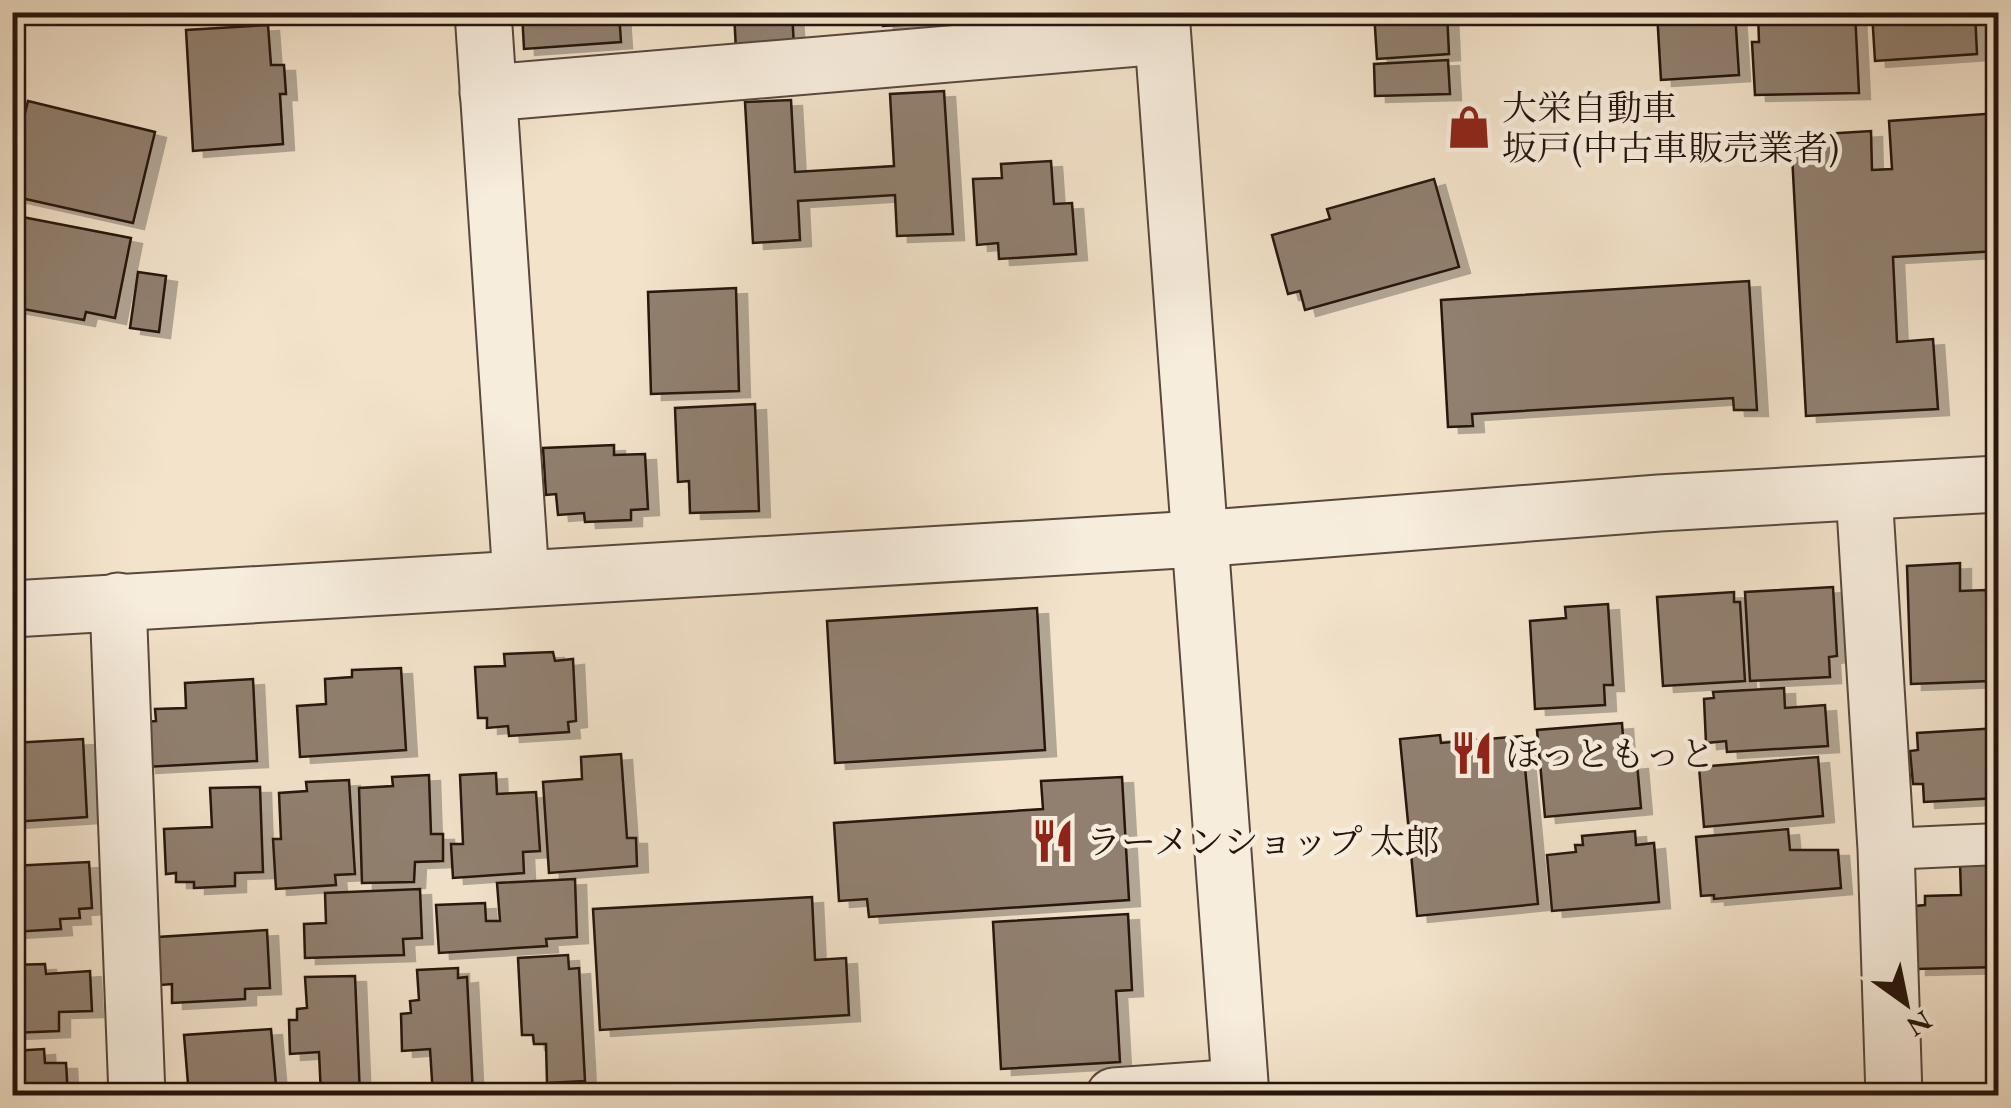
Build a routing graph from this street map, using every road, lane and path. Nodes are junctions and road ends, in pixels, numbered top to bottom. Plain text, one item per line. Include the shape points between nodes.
1 (483, 12) edge
2 (1161, 24) edge
3 (488, 93) junction
4 (1998, 484) edge
5 (1864, 492) junction
6 (1197, 539) junction
7 (521, 578) junction
8 (118, 601) junction
9 (12, 609) edge
10 (1998, 844) edge
11 (1886, 848) junction
12 (1240, 1092) edge
13 (137, 1096) edge
14 (1114, 1096) edge
15 (1894, 1096) edge

1 - 3 street
2 - 3 street
2 - 6 street
3 - 7 street
4 - 5 street
5 - 6 street
5 - 11 street
6 - 7 street
6 - 12 street
7 - 8 street
8 - 9 street
8 - 13 street
10 - 11 lane
11 - 15 street
12 - 14 street

